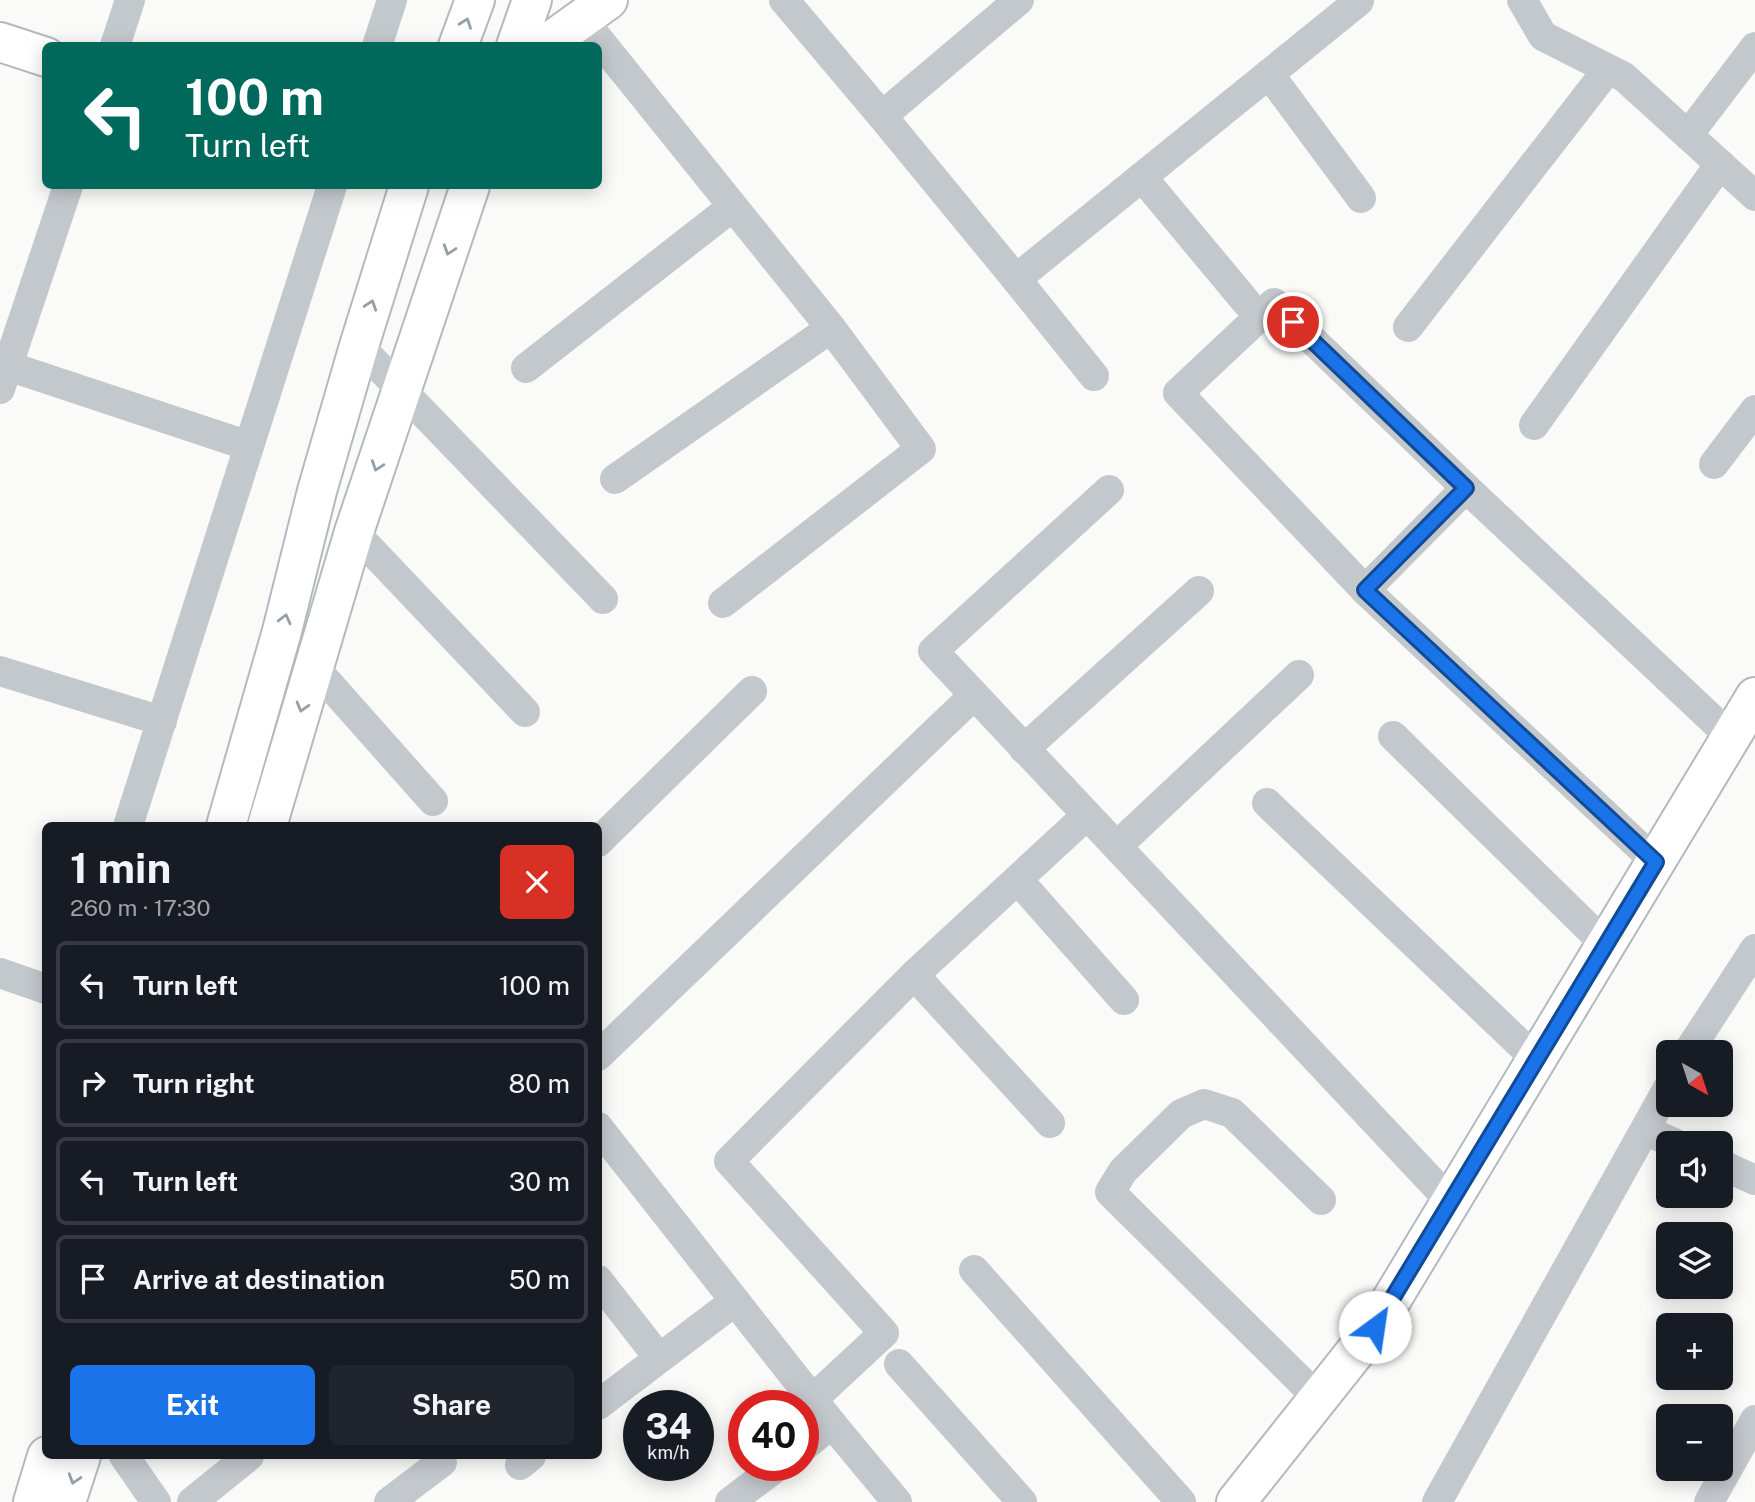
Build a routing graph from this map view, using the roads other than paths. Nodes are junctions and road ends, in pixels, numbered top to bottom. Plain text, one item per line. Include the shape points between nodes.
1 (130, 0) edge
2 (392, 0) edge
3 (475, 0) edge
4 (532, 0) edge
5 (784, 0) edge
6 (1522, 0) edge
7 (1359, 1) edge
8 (1006, 4) edge
9 (595, 10) edge
10 (0, 42) edge
11 (116, 42) edge
12 (378, 42) edge
13 (459, 42) edge
14 (517, 42) edge
15 (550, 42) edge
16 (1755, 47) edge
17 (42, 56) edge
18 (1608, 69) junction
19 (1269, 74) junction
20 (882, 116) junction
21 (1688, 135) junction
22 (1720, 164) junction
23 (1142, 177) junction
24 (67, 189) edge
25 (331, 189) edge
26 (408, 189) edge
27 (469, 189) edge
28 (1755, 196) edge
29 (1361, 198) dead end
30 (732, 206) junction
31 (1016, 279) junction
32 (1247, 303) dead end
33 (1408, 327) dead end
34 (831, 328) junction
35 (359, 346) junction
36 (526, 368) dead end
37 (1094, 376) dead end
38 (4, 377) edge
39 (402, 392) junction
40 (1755, 410) edge
41 (1534, 425) dead end
42 (249, 446) junction
43 (1714, 464) dead end
44 (615, 479) dead end
45 (1466, 488) junction
46 (1109, 490) dead end
47 (354, 532) junction
48 (1199, 590) dead end
49 (1365, 590) junction
50 (603, 599) dead end
51 (723, 603) dead end
52 (314, 667) junction
53 (0, 671) edge
54 (1299, 675) dead end
55 (752, 691) dead end
56 (974, 695) junction
57 (1755, 697) edge
58 (525, 712) dead end
59 (162, 721) junction
60 (1393, 736) dead end
61 (1731, 737) junction
62 (1024, 749) junction
63 (433, 801) dead end
64 (1268, 803) dead end
65 (1087, 815) junction
66 (129, 822) edge
67 (227, 822) edge
68 (269, 822) edge
69 (602, 838) edge
70 (1117, 846) junction
71 (1656, 862) junction
72 (1018, 880) junction
73 (1606, 945) junction
74 (1755, 949) edge
75 (0, 973) edge
76 (914, 975) junction
77 (42, 988) edge
78 (1124, 1000) dead end
79 (1696, 1040) edge
80 (602, 1052) edge
81 (1536, 1060) junction
82 (1656, 1110) edge
83 (1050, 1123) dead end
84 (1645, 1130) junction
85 (602, 1132) edge
86 (1656, 1135) edge
87 (1733, 1170) edge
88 (1755, 1180) edge
89 (1321, 1200) dead end
90 (1451, 1202) junction
91 (974, 1270) dead end
92 (602, 1285) edge
93 (735, 1301) junction
94 (659, 1358) junction
95 (899, 1364) dead end
96 (806, 1390) edge
97 (819, 1393) edge
98 (1319, 1399) junction
99 (602, 1402) edge
100 (819, 1407) edge
101 (1755, 1420) edge
102 (832, 1424) junction
103 (819, 1434) edge
104 (46, 1459) edge
105 (80, 1459) edge
106 (126, 1459) edge
107 (245, 1459) edge
108 (442, 1462) dead end
109 (758, 1481) edge
110 (33, 1502) edge
111 (66, 1502) edge
112 (156, 1502) edge
113 (192, 1502) edge
114 (390, 1502) edge
115 (730, 1502) edge
116 (897, 1502) edge
117 (1022, 1502) edge
118 (1181, 1502) edge
119 (1236, 1502) edge
120 (1437, 1502) edge
121 (1709, 1502) edge

1 - 11 street
2 - 12 street
13 -> 3 street
4 - 14 street
5 - 20 street
6 - 18 street via 1543,36
7 - 19 street
8 - 20 street
9 - 15 street
9 - 30 street
10 - 17 street
16 - 21 street
18 - 21 street via 1624,77
18 - 33 street
19 - 23 street
19 - 29 street
20 - 31 street
21 - 22 street
22 - 28 street
22 - 41 street
23 - 31 street
23 - 32 street
24 - 38 street
25 - 42 street
35 -> 26 street
27 -> 39 street
30 - 34 street
30 - 36 street
31 - 37 street
34 - 44 street
34 - 51 street via 922,449
35 - 39 street
67 -> 35 street
38 - 42 street
39 -> 47 street
39 - 50 street
40 - 43 street
42 - 59 street
45 - 49 street
45 - 49 street via 1273,303 1178,393
45 - 61 street
46 - 56 street via 933,651
47 - 52 street
47 - 58 street
48 - 62 street
49 - 71 street
52 - 63 street
52 -> 68 street
53 - 59 street
54 - 70 street
55 - 69 street
56 - 62 street
56 - 80 street
57 - 61 street
59 - 66 street
60 - 73 street
61 - 71 street
62 - 65 street
64 - 81 street
65 - 70 street
65 - 72 street
70 - 90 street
71 - 73 street
72 - 76 street
72 - 78 street
73 - 81 street
74 - 79 street
75 - 77 street
76 - 83 street
76 - 97 street via 729,1161 884,1333
81 - 90 street
82 - 84 street
84 - 86 street
84 - 120 street
85 - 93 street
87 - 88 street
89 - 98 street via 1232,1113 1204,1104 1181,1114 1123,1171 1110,1192
90 - 98 street via 1375,1327
91 - 118 street
92 - 94 street
93 - 94 street
93 - 96 street
94 - 99 street
95 - 117 street
98 - 119 street
100 - 102 street
101 - 121 street
102 - 103 street
102 - 116 street
104 - 110 street
105 -> 111 street
106 - 112 street
107 - 113 street
108 - 114 street
109 - 115 street

